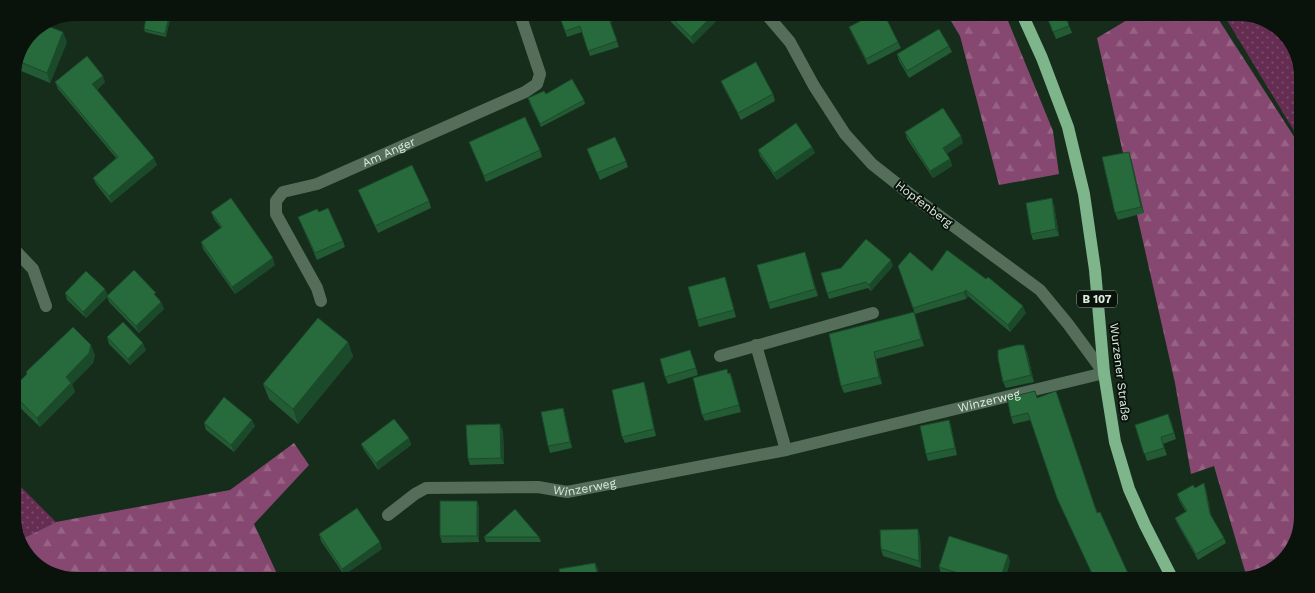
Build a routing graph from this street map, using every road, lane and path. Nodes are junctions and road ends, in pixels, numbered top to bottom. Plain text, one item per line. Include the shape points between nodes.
1 (522, 21) edge
2 (772, 21) edge
3 (1025, 21) edge
4 (21, 256) edge
5 (321, 300) dead end
6 (46, 306) dead end
7 (873, 313) dead end
8 (756, 345) junction
9 (720, 356) dead end
10 (1104, 373) junction
11 (786, 450) junction
12 (388, 515) dead end
13 (1169, 572) edge

1 - 5 street, Am Anger via 540,74 537,84 317,184 284,192 276,201 276,214
2 - 10 street, Hopfenberg via 790,42 845,134 872,164 1040,290
3 - 10 main road, Wurzener Straße / B 107 via 1070,136 1084,194
4 - 6 street via 33,269
7 - 8 street
8 - 9 street
8 - 11 street
10 - 11 street, Winzerweg
10 - 13 main road, Wurzener Straße / B 107 via 1116,442 1129,489
11 - 12 street, Winzerweg via 568,492 538,487 426,488

